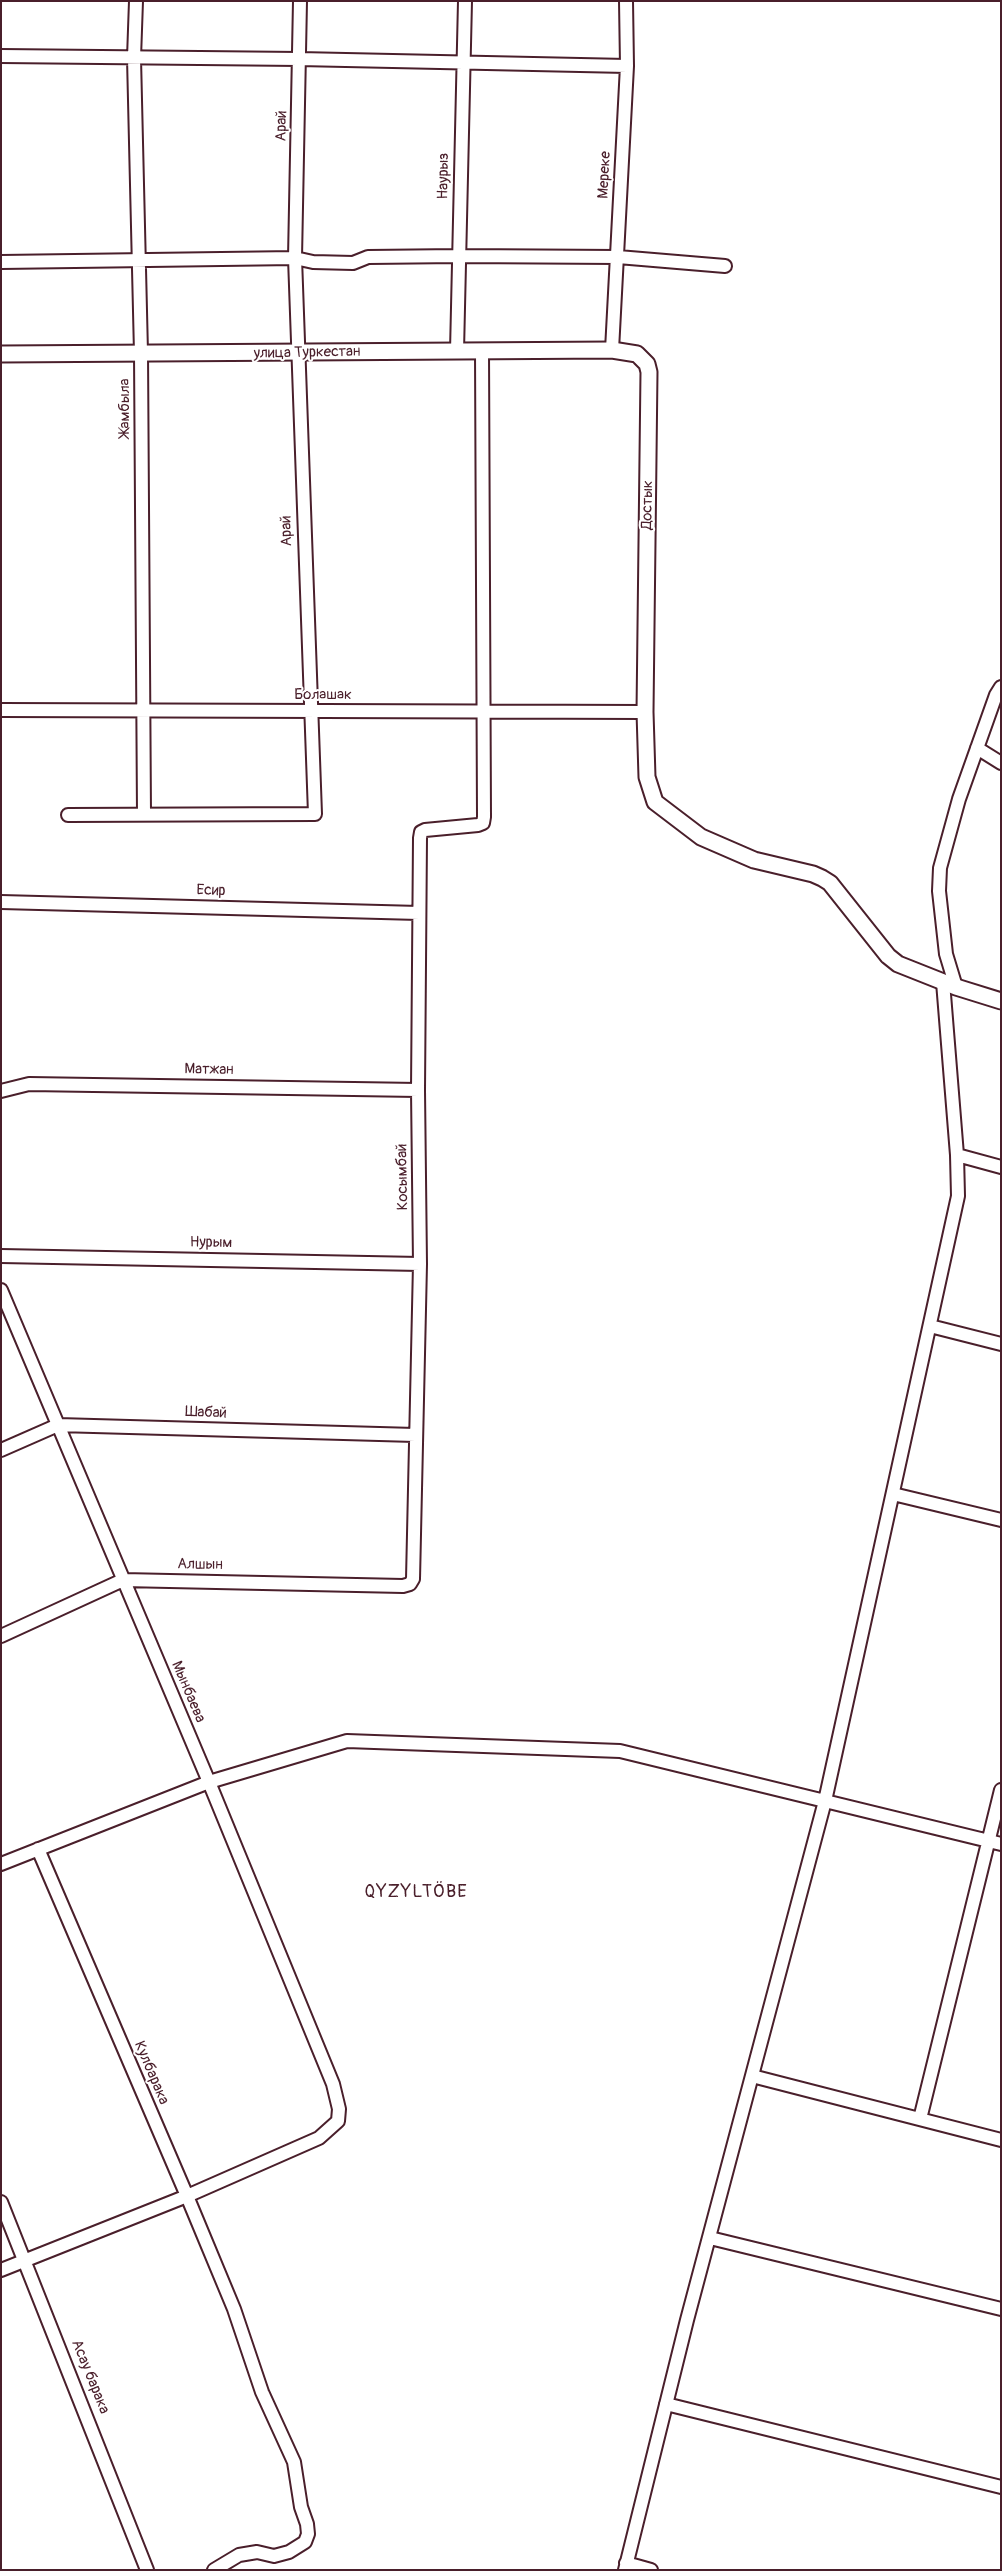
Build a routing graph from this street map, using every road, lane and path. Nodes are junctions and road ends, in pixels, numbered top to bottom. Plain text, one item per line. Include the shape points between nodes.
1 (136, 1) edge
2 (300, 1) edge
3 (465, 1) edge
4 (626, 1) edge
5 (1, 56) edge
6 (134, 58) junction
7 (299, 59) junction
8 (463, 63) junction
9 (627, 66) junction
10 (459, 256) junction
11 (618, 257) junction
12 (295, 258) junction
13 (138, 260) junction
14 (1, 262) edge
15 (725, 266) dead end
16 (612, 350) junction
17 (457, 351) junction
18 (482, 351) junction
19 (141, 353) junction
20 (297, 353) junction
21 (1, 354) edge
22 (1001, 687) edge
23 (1, 710) edge
24 (143, 711) junction
25 (310, 711) junction
26 (484, 711) junction
27 (646, 712) junction
28 (977, 748) junction
29 (1001, 764) edge
30 (144, 814) junction
31 (68, 815) dead end
32 (1, 902) edge
33 (419, 913) junction
34 (949, 985) junction
35 (1001, 1001) edge
36 (418, 1090) junction
37 (1, 1091) edge
38 (957, 1155) junction
39 (1001, 1167) edge
40 (1, 1256) edge
41 (420, 1264) junction
42 (1, 1290) edge
43 (930, 1326) junction
44 (1001, 1344) edge
45 (58, 1425) junction
46 (415, 1435) junction
47 (1, 1450) edge
48 (893, 1494) junction
49 (1001, 1520) edge
50 (123, 1580) junction
51 (410, 1584) joint
52 (1, 1636) edge
53 (209, 1782) junction
54 (1001, 1790) edge
55 (825, 1801) junction
56 (987, 1840) junction
57 (1001, 1844) edge
58 (38, 1849) junction
59 (1, 1864) edge
60 (752, 2076) junction
61 (920, 2120) junction
62 (1001, 2140) edge
63 (187, 2196) junction
64 (1, 2202) edge
65 (710, 2238) junction
66 (26, 2260) junction
67 (1, 2270) edge
68 (1001, 2309) edge
69 (666, 2404) junction
70 (1001, 2487) edge
71 (626, 2566) edge
72 (147, 2568) edge
73 (214, 2570) edge
74 (651, 2570) edge

1 - 6 street, Жамбыла
2 - 7 street, Арай
3 - 8 street, Наурыз
4 - 9 street, Мереке
5 - 6 street
6 - 7 street
6 - 13 street, Жамбыла
7 - 8 street
7 - 12 street, Арай
8 - 9 street
8 - 10 street, Наурыз
9 - 11 street, Мереке
10 - 11 street
10 - 12 street via 368,258 353,263
10 - 17 street, Наурыз
11 - 15 street
11 - 16 street, Мереке
12 - 13 street
12 - 20 street, Арай
13 - 14 street
13 - 19 street, Жамбыла
16 - 18 street, улица Туркестан
16 - 27 street, Достык via 637,354 649,372
17 - 18 street, улица Туркестан
17 - 20 street, улица Туркестан
18 - 26 street
19 - 20 street, улица Туркестан
19 - 21 street, улица Туркестан
19 - 24 street, Жамбыла
20 - 25 street, Арай
22 - 28 street
23 - 24 street, Болашак
24 - 25 street, Болашак
24 - 30 street, Жамбыла
25 - 26 street, Болашак
25 - 30 street, Арай via 314,814
26 - 27 street, Болашак
26 - 33 street, Косымбай via 483,823 421,832
27 - 34 street, Достык via 647,777 660,808 701,837 745,856 822,878 830,883 888,956 898,964
28 - 29 street
28 - 34 street via 940,868 939,891
30 - 31 street, Арай
32 - 33 street, Есир
33 - 36 street, Косымбай
34 - 35 street, Достык
34 - 38 street
36 - 37 street, Матжан via 29,1084
36 - 41 street, Косымбай
38 - 39 street
38 - 43 street via 958,1196
40 - 41 street, Нурым
41 - 46 street, Косымбай
42 - 45 street, Мынбаева
43 - 44 street
43 - 48 street
45 - 46 street, Шабай
45 - 47 street, Шабай
45 - 50 street, Мынбаева
46 - 51 street, Косымбай via 413,1579
48 - 49 street
48 - 55 street
50 - 51 street, Алшын
50 - 52 street, Алшын
50 - 53 street, Мынбаева
53 - 55 street via 347,1741 431,1743 620,1751
53 - 58 street
53 - 63 street, Мынбаева via 332,2084 339,2109 338,2121 319,2138
54 - 56 street
55 - 56 street
55 - 60 street
56 - 57 street
56 - 61 street
58 - 59 street
58 - 63 street, Кулбарака
60 - 61 street
60 - 65 street
61 - 62 street
63 - 66 street
63 - 73 street, Кулбарака via 234,2309 262,2392 294,2462 308,2534 305,2542 289,2552 274,2556 257,2552 239,2555
64 - 66 street, Асау барака
65 - 68 street
65 - 69 street
66 - 67 street
66 - 72 street, Асау барака
69 - 70 street
69 - 71 street
71 - 74 street

